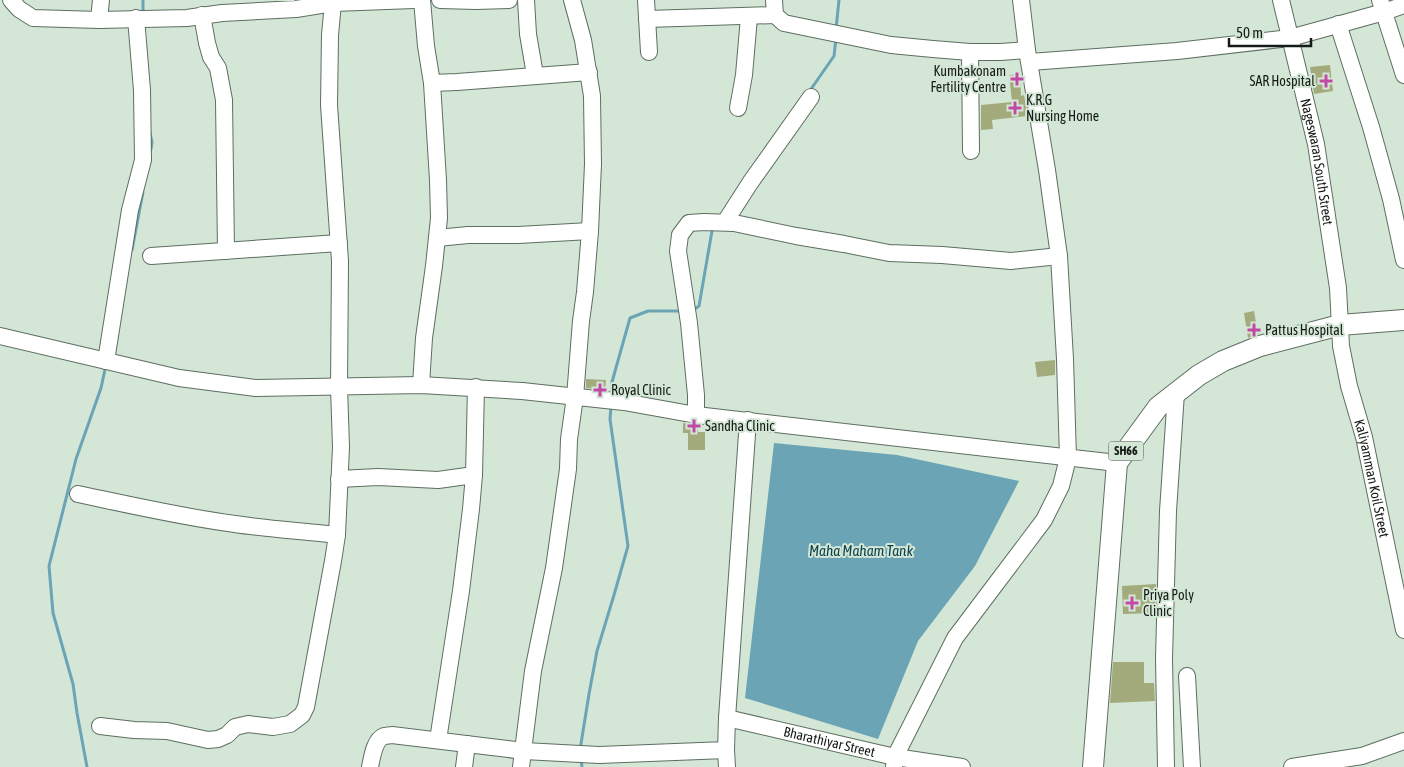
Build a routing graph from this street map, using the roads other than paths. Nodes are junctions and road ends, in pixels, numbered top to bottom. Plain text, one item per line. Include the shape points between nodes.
1 (11, 0) edge
2 (101, 0) edge
3 (414, 0) edge
4 (422, 0) edge
5 (440, 0) edge
6 (509, 0) edge
7 (526, 0) edge
8 (572, 0) edge
9 (646, 0) edge
10 (1021, 0) edge
11 (1281, 0) edge
12 (332, 3) junction
13 (1404, 4) edge
14 (254, 6) edge
15 (1382, 6) edge
16 (774, 8) edge
17 (202, 15) junction
18 (749, 17) junction
19 (133, 18) junction
20 (647, 19) junction
21 (99, 20) junction
22 (1338, 24) junction
23 (1290, 38) junction
24 (649, 52) dead end
25 (970, 52) junction
26 (1028, 56) junction
27 (589, 72) junction
28 (535, 75) junction
29 (1404, 75) edge
30 (432, 83) junction
31 (812, 97) dead end
32 (738, 108) dead end
33 (971, 151) dead end
34 (730, 223) junction
35 (590, 231) junction
36 (437, 238) junction
37 (339, 243) junction
38 (226, 251) junction
39 (152, 256) dead end
40 (1059, 256) junction
41 (1404, 260) edge
42 (1404, 320) edge
43 (1340, 325) junction
44 (0, 336) edge
45 (100, 360) junction
46 (421, 385) junction
47 (339, 387) junction
48 (476, 387) junction
49 (1176, 393) junction
50 (575, 397) junction
51 (696, 415) junction
52 (748, 420) junction
53 (1068, 458) junction
54 (1117, 463) junction
55 (474, 475) junction
56 (339, 479) junction
57 (78, 494) dead end
58 (337, 535) junction
59 (1404, 630) edge
60 (1187, 676) dead end
61 (727, 718) junction
62 (100, 726) dead end
63 (438, 740) junction
64 (1404, 740) edge
65 (467, 744) junction
66 (726, 750) junction
67 (522, 759) edge
68 (1363, 761) edge
69 (895, 762) edge
70 (370, 767) edge
71 (464, 767) edge
72 (727, 767) edge
73 (962, 767) edge
74 (1093, 767) edge
75 (1166, 767) edge
76 (1192, 767) edge
77 (1292, 767) edge

1 - 21 street via 33,18
2 - 21 street
3 - 12 street
4 - 30 street
5 - 6 street
7 - 28 street
8 - 27 street
9 - 20 street
10 - 26 street
11 - 23 street, Nageswaran South Street
12 - 14 street via 296,9
12 - 37 street via 329,105
13 - 15 street
14 - 17 street
15 - 22 street
15 - 29 street
16 - 18 street
16 - 25 street via 784,23 823,32 891,44
17 - 19 street
17 - 38 street via 224,100
18 - 20 street
18 - 32 street
19 - 21 street
19 - 45 street via 142,90 143,160
20 - 24 street
22 - 23 street
22 - 41 street via 1372,127
23 - 26 street via 1177,50
23 - 43 street, Nageswaran South Street via 1316,144 1338,288
25 - 26 street
25 - 33 street
26 - 40 street
27 - 28 street
27 - 35 street via 593,139
28 - 30 street
30 - 36 street via 438,180
31 - 34 street via 750,184
34 - 40 street via 889,253 1011,261
34 - 51 street via 688,223 680,235 678,251 689,323
35 - 36 street
35 - 50 street
36 - 46 street
37 - 38 street
37 - 47 street
38 - 39 street
40 - 53 street
42 - 43 main road, SH66
43 - 49 main road, SH66 via 1260,346 1223,361
43 - 59 street, Kaliyamman Koil Street via 1349,386 1364,437
44 - 45 street
45 - 47 street via 179,378 256,388
46 - 47 street
46 - 48 street
47 - 56 street
48 - 50 street
48 - 55 street
49 - 54 main road, SH66 via 1158,408
49 - 75 street via 1167,540
50 - 51 street
50 - 67 street via 554,568 533,671
51 - 52 street
52 - 53 street
52 - 61 street
53 - 54 street
53 - 69 street via 1061,486 1044,520 955,638
54 - 74 main road, SH66
55 - 56 street via 438,480
55 - 63 street via 461,591
56 - 58 street
57 - 58 street via 232,524
58 - 62 street via 319,644 302,716 290,724 273,727 248,724 235,727 227,735 208,740 167,731
60 - 76 street
61 - 66 street
61 - 69 street, Bharathiyar Street
63 - 65 street
63 - 70 street via 384,736 379,739
64 - 68 street
65 - 67 street
65 - 71 street
66 - 67 street via 599,755 569,753
66 - 72 street
68 - 77 street
69 - 73 street, Bharathiyar Street

